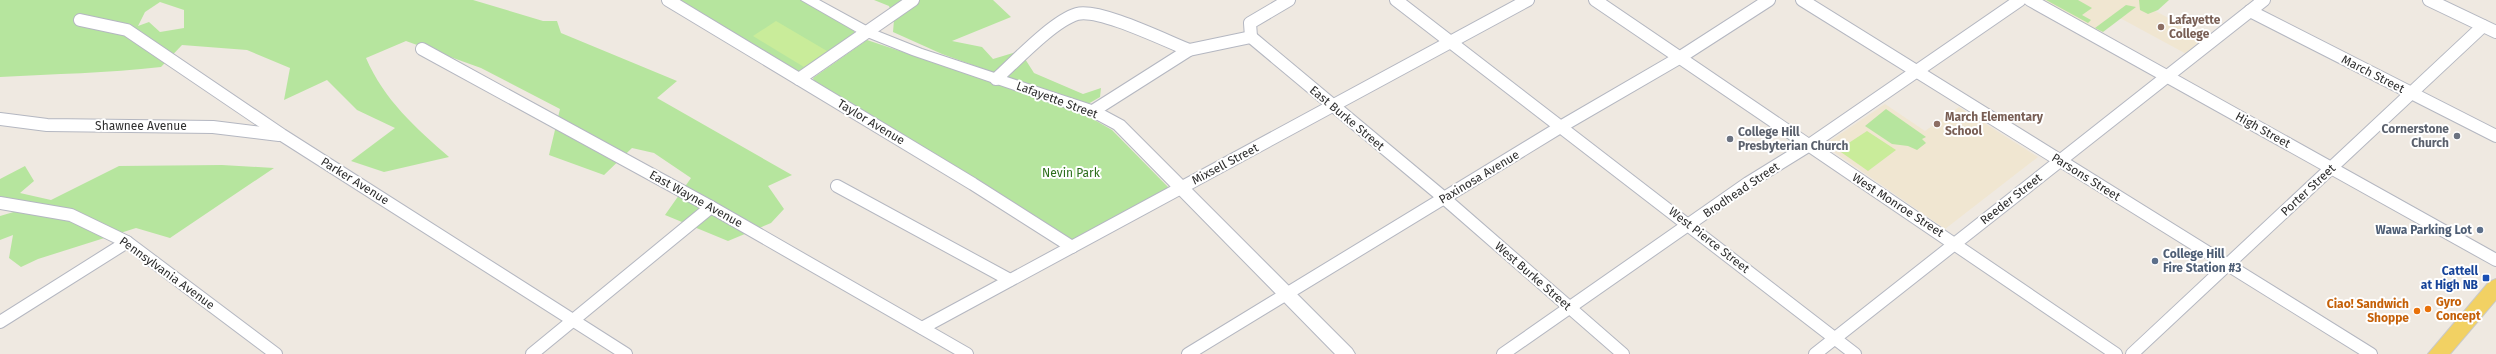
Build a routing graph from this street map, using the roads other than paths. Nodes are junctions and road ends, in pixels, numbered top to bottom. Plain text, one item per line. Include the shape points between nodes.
1 (668, 0) edge
2 (808, 0) edge
3 (913, 0) edge
4 (1289, 0) edge
5 (1396, 0) edge
6 (1528, 0) edge
7 (1595, 0) edge
8 (1769, 0) edge
9 (1802, 0) edge
10 (2020, 0) edge
11 (2030, 0) edge
12 (2264, 0) edge
13 (2429, 0) edge
14 (2250, 11) junction
15 (80, 20) dead end
16 (2483, 26) junction
17 (867, 32) junction
18 (2496, 32) edge
19 (1251, 37) junction
20 (1451, 42) junction
21 (422, 49) dead end
22 (1189, 50) junction
23 (1679, 58) junction
24 (1916, 71) junction
25 (2167, 76) junction
26 (799, 79) junction
27 (996, 79) junction
28 (2411, 93) junction
29 (1333, 106) junction
30 (1093, 111) junction
31 (0, 119) edge
32 (1562, 126) junction
33 (282, 135) junction
34 (2496, 136) edge
35 (1808, 146) junction
36 (2060, 160) junction
37 (2331, 168) junction
38 (838, 186) dead end
39 (1182, 187) junction
40 (1444, 198) junction
41 (0, 203) edge
42 (711, 207) junction
43 (1689, 225) junction
44 (127, 242) junction
45 (1955, 243) junction
46 (1072, 247) junction
47 (2496, 260) edge
48 (2228, 265) junction
49 (1010, 280) junction
50 (2496, 287) edge
51 (1286, 294) junction
52 (1570, 308) junction
53 (574, 320) junction
54 (0, 322) edge
55 (922, 328) junction
56 (1835, 338) junction
57 (276, 354) edge
58 (532, 354) edge
59 (626, 354) edge
60 (967, 354) edge
61 (1188, 354) edge
62 (1346, 354) edge
63 (1503, 354) edge
64 (1623, 354) edge
65 (1815, 354) edge
66 (1855, 354) edge
67 (2116, 354) edge
68 (2132, 354) edge
69 (2371, 354) edge
70 (2438, 354) edge

1 - 26 street, Taylor Avenue
2 - 17 street, Lafayette Street
3 - 17 street
4 - 19 street via 1250,23
5 - 20 street, West Pierce Street
6 - 20 street, Mixsell Street
7 - 23 street, West Monroe Street
8 - 23 street, Paxinosa Avenue
9 - 24 street, Parsons Street
10 - 24 street, Brodhead Street
11 - 25 street, High Street
12 - 14 street, Reeder Street
13 - 16 street
14 - 25 street, Reeder Street
14 - 28 street, March Street
15 - 33 street, Parker Avenue via 127,30
16 - 18 street
16 - 28 street, Porter Street
17 - 26 street
17 - 27 street, Lafayette Street
19 - 22 street
19 - 29 street, East Burke Street
20 - 29 street, Mixsell Street
20 - 32 street, West Pierce Street
21 - 42 street, East Wayne Avenue
22 - 27 street via 1115,21 1084,13 1065,21
22 - 30 street
23 - 32 street, Paxinosa Avenue
23 - 35 street, West Monroe Street
24 - 35 street, Brodhead Street
24 - 36 street, Parsons Street
25 - 36 street, Reeder Street
25 - 37 street, High Street
26 - 46 street, Taylor Avenue
27 - 30 street, Lafayette Street
28 - 34 street, March Street
28 - 37 street, Porter Street
29 - 39 street, Mixsell Street
29 - 40 street, East Burke Street
30 - 39 street, Lafayette Street via 1126,130
31 - 33 street, Shawnee Avenue via 48,125 213,127
32 - 40 street, Paxinosa Avenue
32 - 43 street, West Pierce Street
33 - 53 street, Parker Avenue
35 - 43 street, Brodhead Street
35 - 45 street, West Monroe Street
36 - 45 street, Reeder Street
36 - 48 street, Parsons Street
37 - 47 street, High Street
37 - 48 street, Porter Street
38 - 49 street
39 - 46 street, Mixsell Street
39 - 51 street, Lafayette Street
40 - 51 street, Paxinosa Avenue
40 - 52 street, West Burke Street
41 - 44 street, Pennsylvania Avenue via 71,216
42 - 53 street
42 - 55 street, East Wayne Avenue
43 - 52 street, Brodhead Street
43 - 56 street, West Pierce Street
44 - 54 street
44 - 57 street, Pennsylvania Avenue
45 - 56 street, Reeder Street
45 - 67 street, West Monroe Street
46 - 49 street, Mixsell Street
48 - 68 street, Porter Street
48 - 69 street, Parsons Street
49 - 55 street, Mixsell Street
50 - 70 main road
51 - 61 street, Paxinosa Avenue
51 - 62 street, Lafayette Street
52 - 63 street, Brodhead Street
52 - 64 street, West Burke Street
53 - 58 street
53 - 59 street, Parker Avenue
55 - 60 street, East Wayne Avenue
56 - 65 street, Reeder Street
56 - 66 street, West Pierce Street

